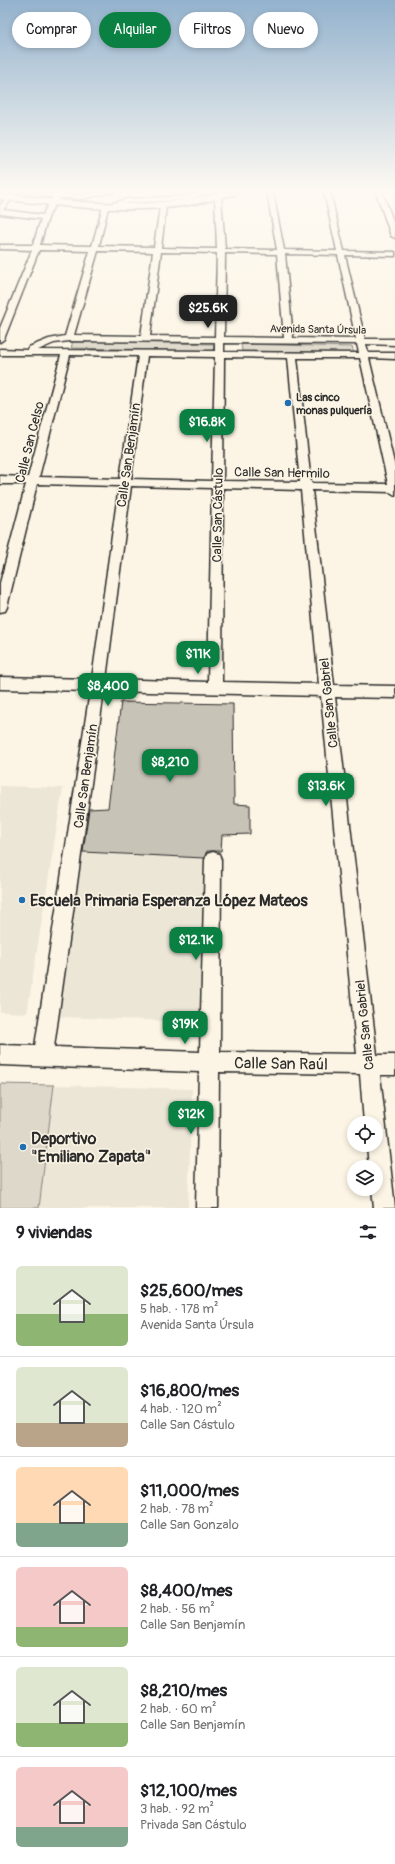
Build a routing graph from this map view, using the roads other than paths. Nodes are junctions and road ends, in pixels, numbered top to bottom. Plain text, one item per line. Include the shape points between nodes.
1 (36, 248) edge
2 (96, 248) edge
3 (107, 248) edge
4 (280, 248) edge
5 (340, 248) edge
6 (157, 250) junction
7 (221, 251) junction
8 (281, 252) junction
9 (341, 253) junction
10 (395, 254) edge
11 (69, 338) junction
12 (0, 339) edge
13 (220, 340) junction
14 (289, 341) junction
15 (361, 342) junction
16 (395, 342) edge
17 (144, 346) junction
18 (27, 351) junction
19 (0, 352) edge
20 (66, 352) junction
21 (219, 354) junction
22 (292, 355) junction
23 (364, 356) junction
24 (395, 356) edge
25 (0, 480) edge
26 (34, 481) junction
27 (124, 483) junction
28 (218, 485) junction
29 (306, 487) junction
30 (395, 489) edge
31 (0, 608) edge
32 (0, 683) edge
33 (98, 685) junction
34 (215, 688) junction
35 (327, 690) junction
36 (395, 692) edge
37 (213, 860) dead end
38 (0, 1055) edge
39 (43, 1057) junction
40 (209, 1062) junction
41 (368, 1065) junction
42 (395, 1065) edge
43 (374, 1116) edge
44 (378, 1152) edge
45 (207, 1208) edge
46 (385, 1208) edge

1 - 12 street
2 - 11 street
3 - 6 street
4 - 8 street
5 - 9 street
6 - 7 street
6 - 17 street, Calle San Benjamín
7 - 8 street
7 - 13 street, Calle San Cástulo
8 - 9 street
8 - 14 street
9 - 10 street
9 - 15 street
11 - 17 street, Avenida Santa Úrsula
11 - 18 street, Avenida Santa Úrsula via 52,341
13 - 14 street, Avenida Santa Úrsula
13 - 17 street, Avenida Santa Úrsula
13 - 21 street, Calle San Cástulo
14 - 15 street, Avenida Santa Úrsula
15 - 16 street, Avenida Santa Úrsula
15 - 23 street
17 - 20 street, Avenida Santa Úrsula
17 - 21 street, Avenida Santa Úrsula
17 - 27 street, Calle San Benjamín
18 - 19 street, Avenida Santa Úrsula
18 - 20 street, Avenida Santa Úrsula
20 - 26 street, Calle San Celso
21 - 22 street, Avenida Santa Úrsula
21 - 28 street, Calle San Cástulo
22 - 23 street, Avenida Santa Úrsula
22 - 29 street, Calle San Gabriel
23 - 24 street, Avenida Santa Úrsula
23 - 30 street
25 - 26 street, Calle San Hermilo
26 - 27 street, Calle San Hermilo
26 - 31 street, Calle San Celso
27 - 28 street, Calle San Hermilo
27 - 33 street, Calle San Benjamín
28 - 29 street, Calle San Hermilo
28 - 34 street, Calle San Cástulo
29 - 30 street, Calle San Hermilo
29 - 35 street, Calle San Gabriel
32 - 33 street
33 - 34 street
33 - 39 street, Calle San Benjamín
34 - 35 street
35 - 36 street
35 - 41 street, Calle San Gabriel
37 - 40 street
38 - 39 street, Calle San Raúl
39 - 40 street, Calle San Raúl
40 - 41 street, Calle San Raúl
40 - 45 street
41 - 42 street, Calle San Raúl
41 - 43 street, Calle San Gabriel
44 - 46 street

